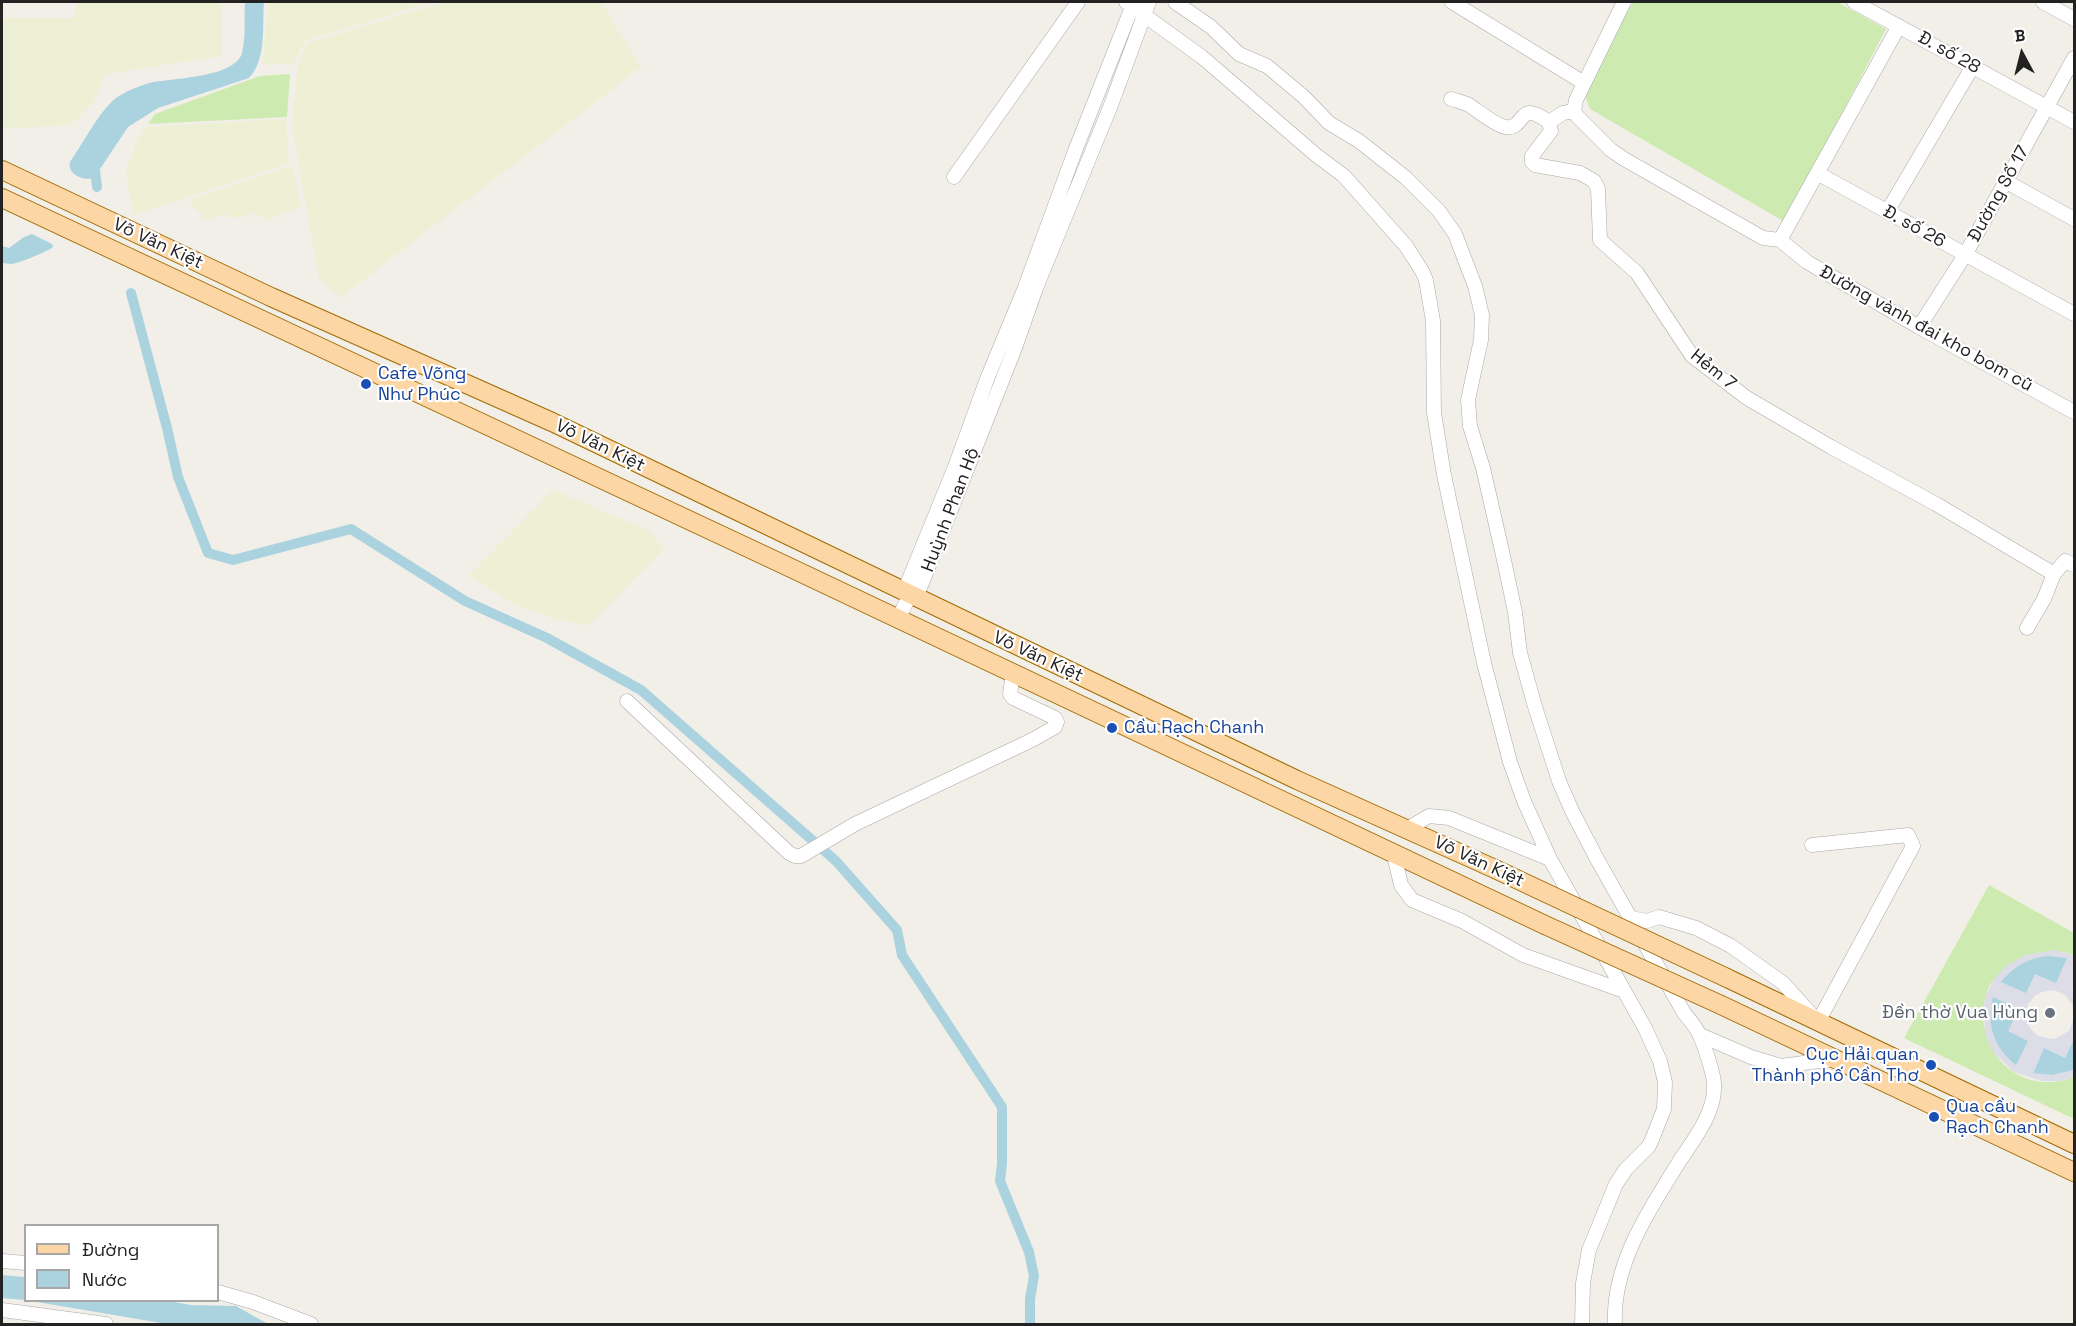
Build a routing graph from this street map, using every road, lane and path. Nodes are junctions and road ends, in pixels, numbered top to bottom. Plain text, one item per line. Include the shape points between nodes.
1 (1078, 2) edge
2 (1149, 2) edge
3 (1175, 2) edge
4 (1452, 2) edge
5 (1624, 2) edge
6 (1854, 2) edge
7 (2043, 2) edge
8 (1131, 3) edge
9 (1144, 15) junction
10 (2074, 19) edge
11 (1899, 26) junction
12 (2074, 58) edge
13 (1973, 66) junction
14 (1584, 83) junction
15 (1451, 99) dead end
16 (2046, 107) junction
17 (1574, 111) junction
18 (1549, 122) junction
19 (2074, 122) edge
20 (2, 170) edge
21 (1817, 173) junction
22 (954, 177) dead end
23 (2005, 181) junction
24 (2, 198) edge
25 (1887, 212) junction
26 (2074, 219) edge
27 (1780, 240) junction
28 (1965, 255) junction
29 (271, 297) junction
30 (2074, 314) edge
31 (258, 319) junction
32 (1920, 327) junction
33 (2074, 412) edge
34 (2074, 565) edge
35 (2054, 574) junction
36 (911, 593) junction
37 (898, 619) junction
38 (2027, 628) dead end
39 (1013, 674) junction
40 (627, 701) dead end
41 (1407, 830) junction
42 (1812, 845) dead end
43 (1394, 855) junction
44 (1550, 859) junction
45 (1631, 918) junction
46 (1624, 991) junction
47 (1818, 1022) junction
48 (1700, 1035) junction
49 (1834, 1059) junction
50 (2074, 1144) edge
51 (2074, 1172) edge
52 (2, 1261) edge
53 (24, 1263) edge
54 (219, 1292) edge
55 (2, 1310) edge
56 (106, 1324) edge
57 (311, 1324) edge
58 (1582, 1324) edge
59 (1615, 1324) edge

1 - 22 street
2 - 9 street, Huỳnh Phan Hộ
3 - 45 street via 1211,27 1239,54 1267,66 1329,123 1406,178 1439,211 1455,234 1482,315 1468,400 1470,426 1502,551 1520,653 1559,781
4 - 14 street
5 - 14 street
6 - 11 street, Đ. số 28
7 - 10 street
8 - 9 street
8 - 36 street, Huỳnh Phan Hộ via 909,582
9 - 36 street, Huỳnh Phan Hộ via 920,588
9 - 44 street via 1202,57 1344,176 1394,231 1422,271 1433,321 1436,427 1473,613 1510,762
11 - 13 street, Đ. số 28
11 - 21 street
12 - 16 street, Đường Số 17
13 - 16 street, Đ. số 28
13 - 25 street
14 - 17 street
15 - 18 street via 1504,127 1532,112
16 - 19 street, Đ. số 28
16 - 23 street, Đường Số 17
17 - 18 street
17 - 27 street via 1624,159 1763,238
18 - 35 street, Hẻm 7 via 1551,130 1532,156 1532,162 1580,173 1594,181 1598,189 1600,240 1637,273 1692,356 1747,398
20 - 29 main road, Võ Văn Kiệt
21 - 25 street, Đ. số 26
21 - 27 street
23 - 26 street
23 - 28 street, Đường Số 17
24 - 31 main road, Võ Văn Kiệt
25 - 28 street, Đ. số 26
27 - 32 street, Đường vành đai kho bom cũ via 1807,262
28 - 30 street, Đ. số 26
28 - 32 street, Đường Số 17
29 - 31 main road
29 - 36 main road, Võ Văn Kiệt via 552,422
31 - 37 main road, Võ Văn Kiệt
32 - 33 street, Đường vành đai kho bom cũ
34 - 35 street via 2065,561
35 - 38 street
36 - 37 street
36 - 41 main road, Võ Văn Kiệt
37 - 39 main road, Võ Văn Kiệt
39 - 40 street via 1013,698 1055,718 1055,728 913,795 801,856 789,853
39 - 43 main road, Võ Văn Kiệt
41 - 44 street via 1430,816 1449,818
41 - 47 main road, Võ Văn Kiệt, bridge
42 - 47 street via 1908,835 1913,846
43 - 46 street via 1401,885 1412,900 1462,921 1523,955
43 - 49 main road, Võ Văn Kiệt, bridge
44 - 46 street
45 - 47 street via 1647,921 1659,917 1696,928 1731,946 1783,983
45 - 48 street
46 - 58 street via 1660,1061 1665,1103 1649,1146 1616,1184 1589,1250
47 - 50 main road, Võ Văn Kiệt
48 - 49 street via 1781,1066
48 - 59 street via 1714,1083 1712,1105 1637,1232 1614,1305
49 - 51 main road, Võ Văn Kiệt
52 - 53 street
54 - 57 street
55 - 56 street

